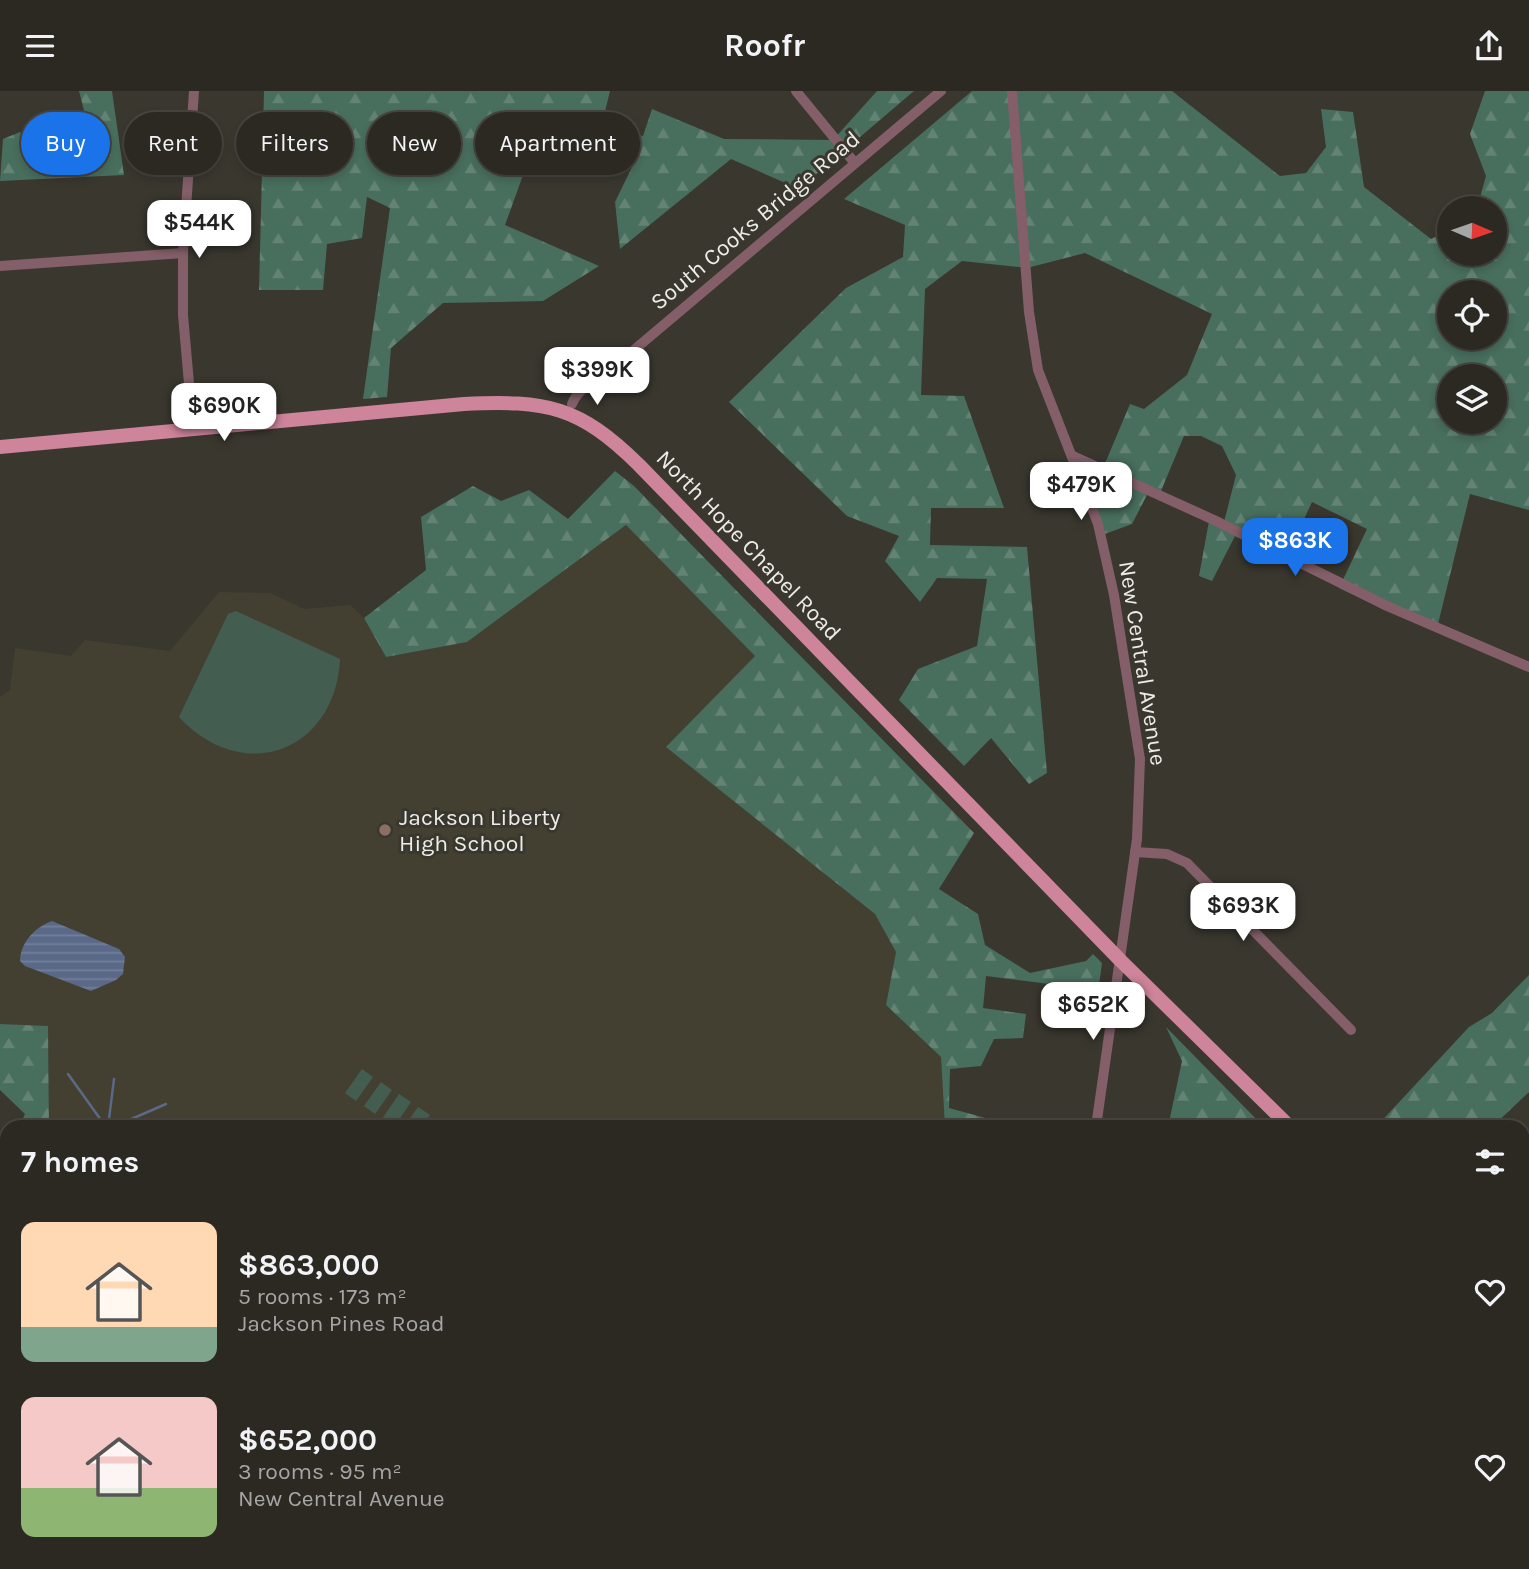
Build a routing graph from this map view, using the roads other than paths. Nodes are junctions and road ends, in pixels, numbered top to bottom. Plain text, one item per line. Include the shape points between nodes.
1 (194, 91) edge
2 (796, 91) edge
3 (941, 91) edge
4 (1012, 91) edge
5 (855, 162) junction
6 (183, 253) junction
7 (0, 266) edge
8 (568, 407) junction
9 (192, 429) junction
10 (0, 447) edge
11 (1073, 456) junction
12 (1529, 667) edge
13 (1135, 852) junction
14 (1121, 961) junction
15 (1351, 1030) dead end
16 (1097, 1120) edge
17 (1283, 1120) edge

1 - 6 street
2 - 5 street
3 - 5 street, South Cooks Bridge Road
4 - 11 street, New Central Avenue via 1032,340 1044,392
5 - 8 street, South Cooks Bridge Road
6 - 7 street
6 - 9 street
8 - 9 main road, North Hope Chapel Road via 477,403
8 - 14 main road, North Hope Chapel Road via 631,457
9 - 10 main road, North Hope Chapel Road
11 - 12 street via 1387,606
11 - 13 street, New Central Avenue via 1098,524 1115,595 1135,720 1140,773
13 - 14 street, New Central Avenue
13 - 15 street via 1167,854 1187,863
14 - 16 street, New Central Avenue
14 - 17 main road, North Hope Chapel Road

